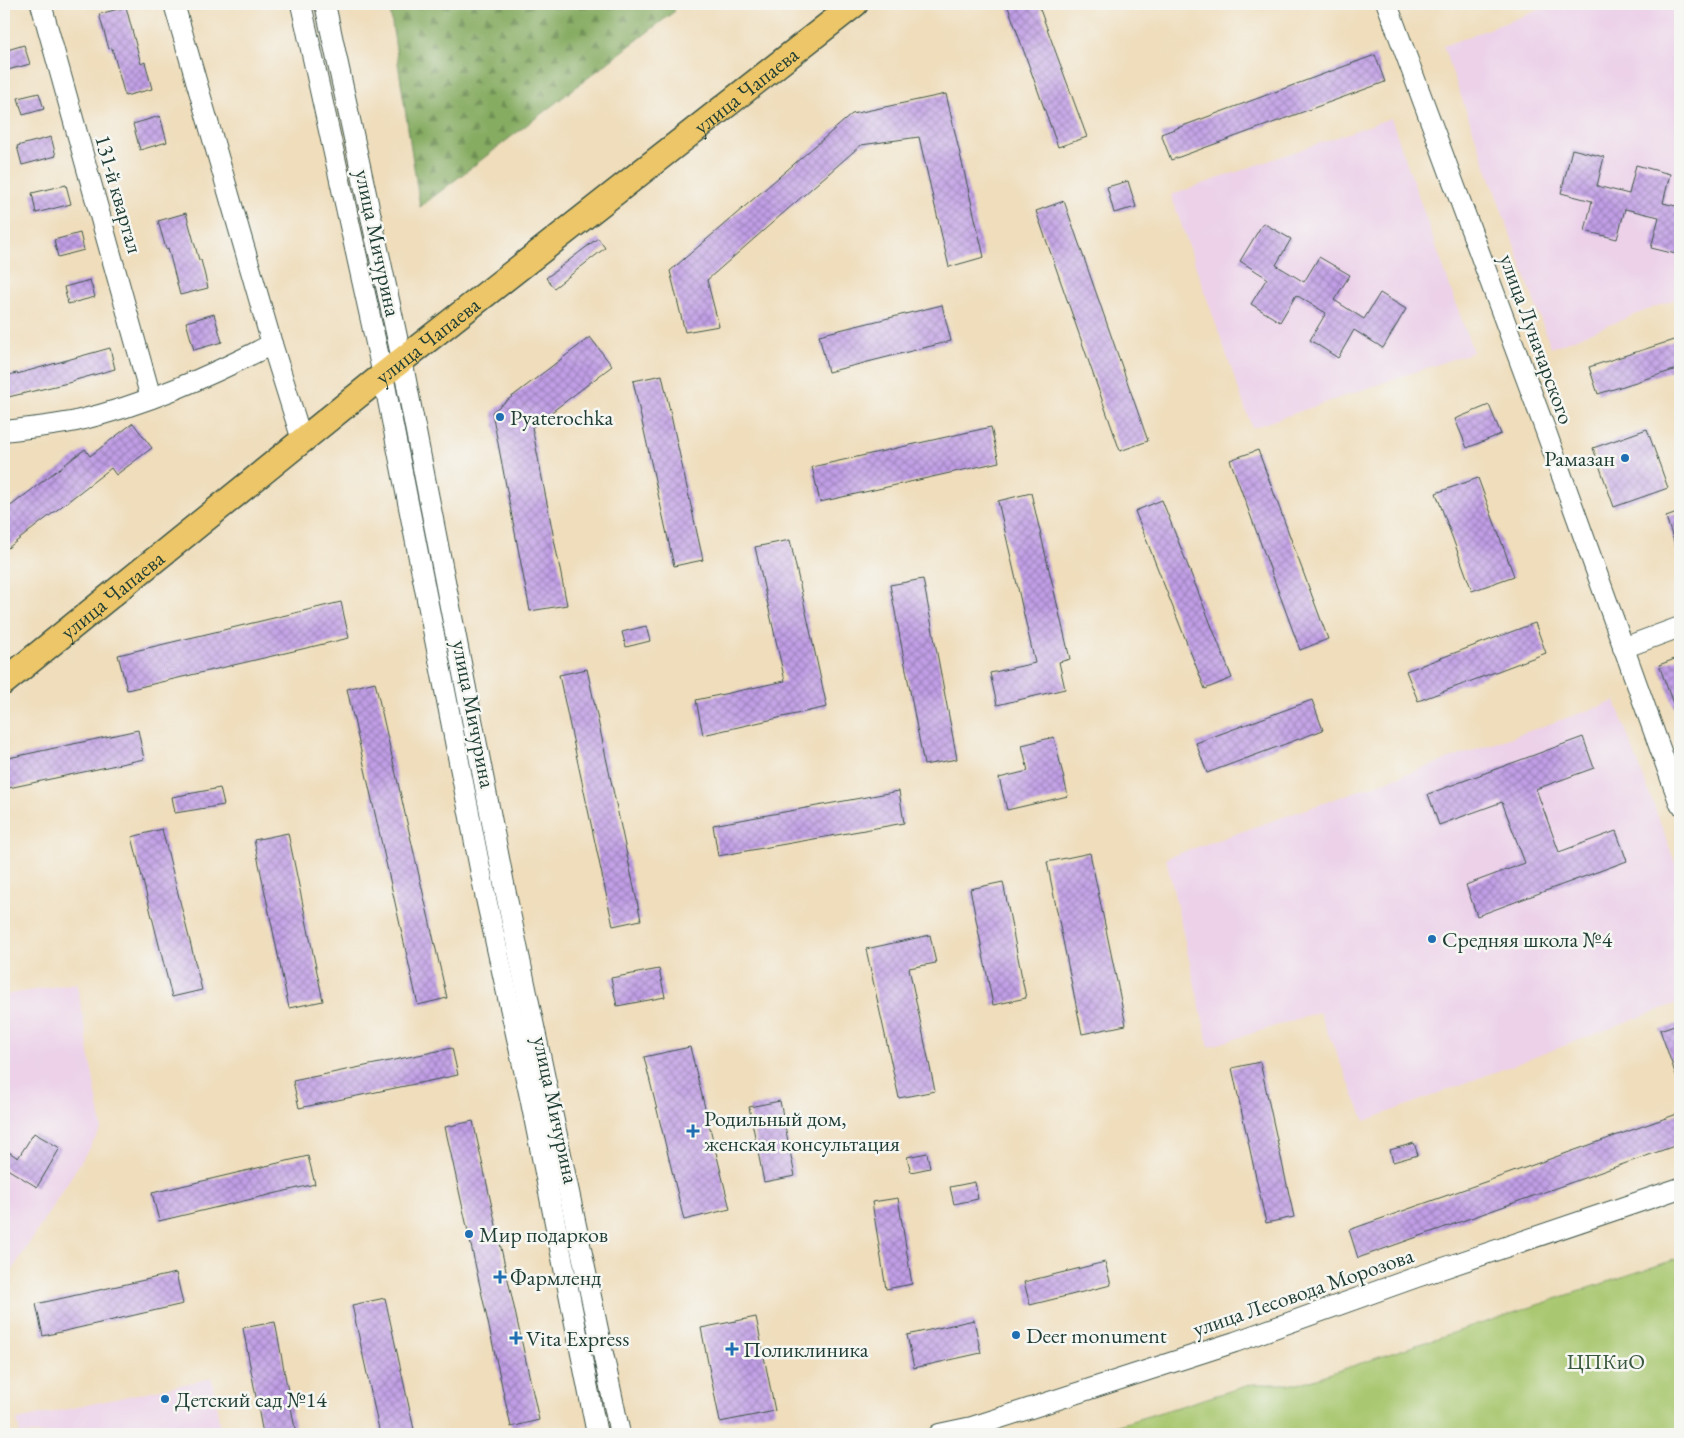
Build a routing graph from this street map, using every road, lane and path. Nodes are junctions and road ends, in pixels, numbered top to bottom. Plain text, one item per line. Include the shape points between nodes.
1 (41, 4) edge
2 (174, 4) edge
3 (301, 4) edge
4 (325, 4) edge
5 (856, 4) edge
6 (1387, 4) edge
7 (272, 344) junction
8 (392, 368) junction
9 (151, 398) junction
10 (4, 431) edge
11 (302, 440) junction
12 (1680, 627) edge
13 (1624, 648) junction
14 (4, 682) edge
15 (1680, 804) edge
16 (1680, 1188) edge
17 (597, 1434) edge
18 (620, 1434) edge
19 (938, 1434) edge

1 - 9 street, 131-й квартал
2 - 7 street
3 - 8 street, улица Мичурина
4 - 8 street, улица Мичурина
5 - 8 main road, улица Чапаева
6 - 13 street, улица Луначарского
7 - 9 street via 211,374
7 - 11 street
8 - 11 main road, улица Чапаева
8 - 17 street, улица Мичурина via 484,894 532,1107
8 - 18 street, улица Мичурина
9 - 10 street via 76,421
11 - 14 main road, улица Чапаева
12 - 13 street
13 - 15 street, улица Луначарского
16 - 19 street, улица Лесовода Морозова via 1225,1345 972,1427

